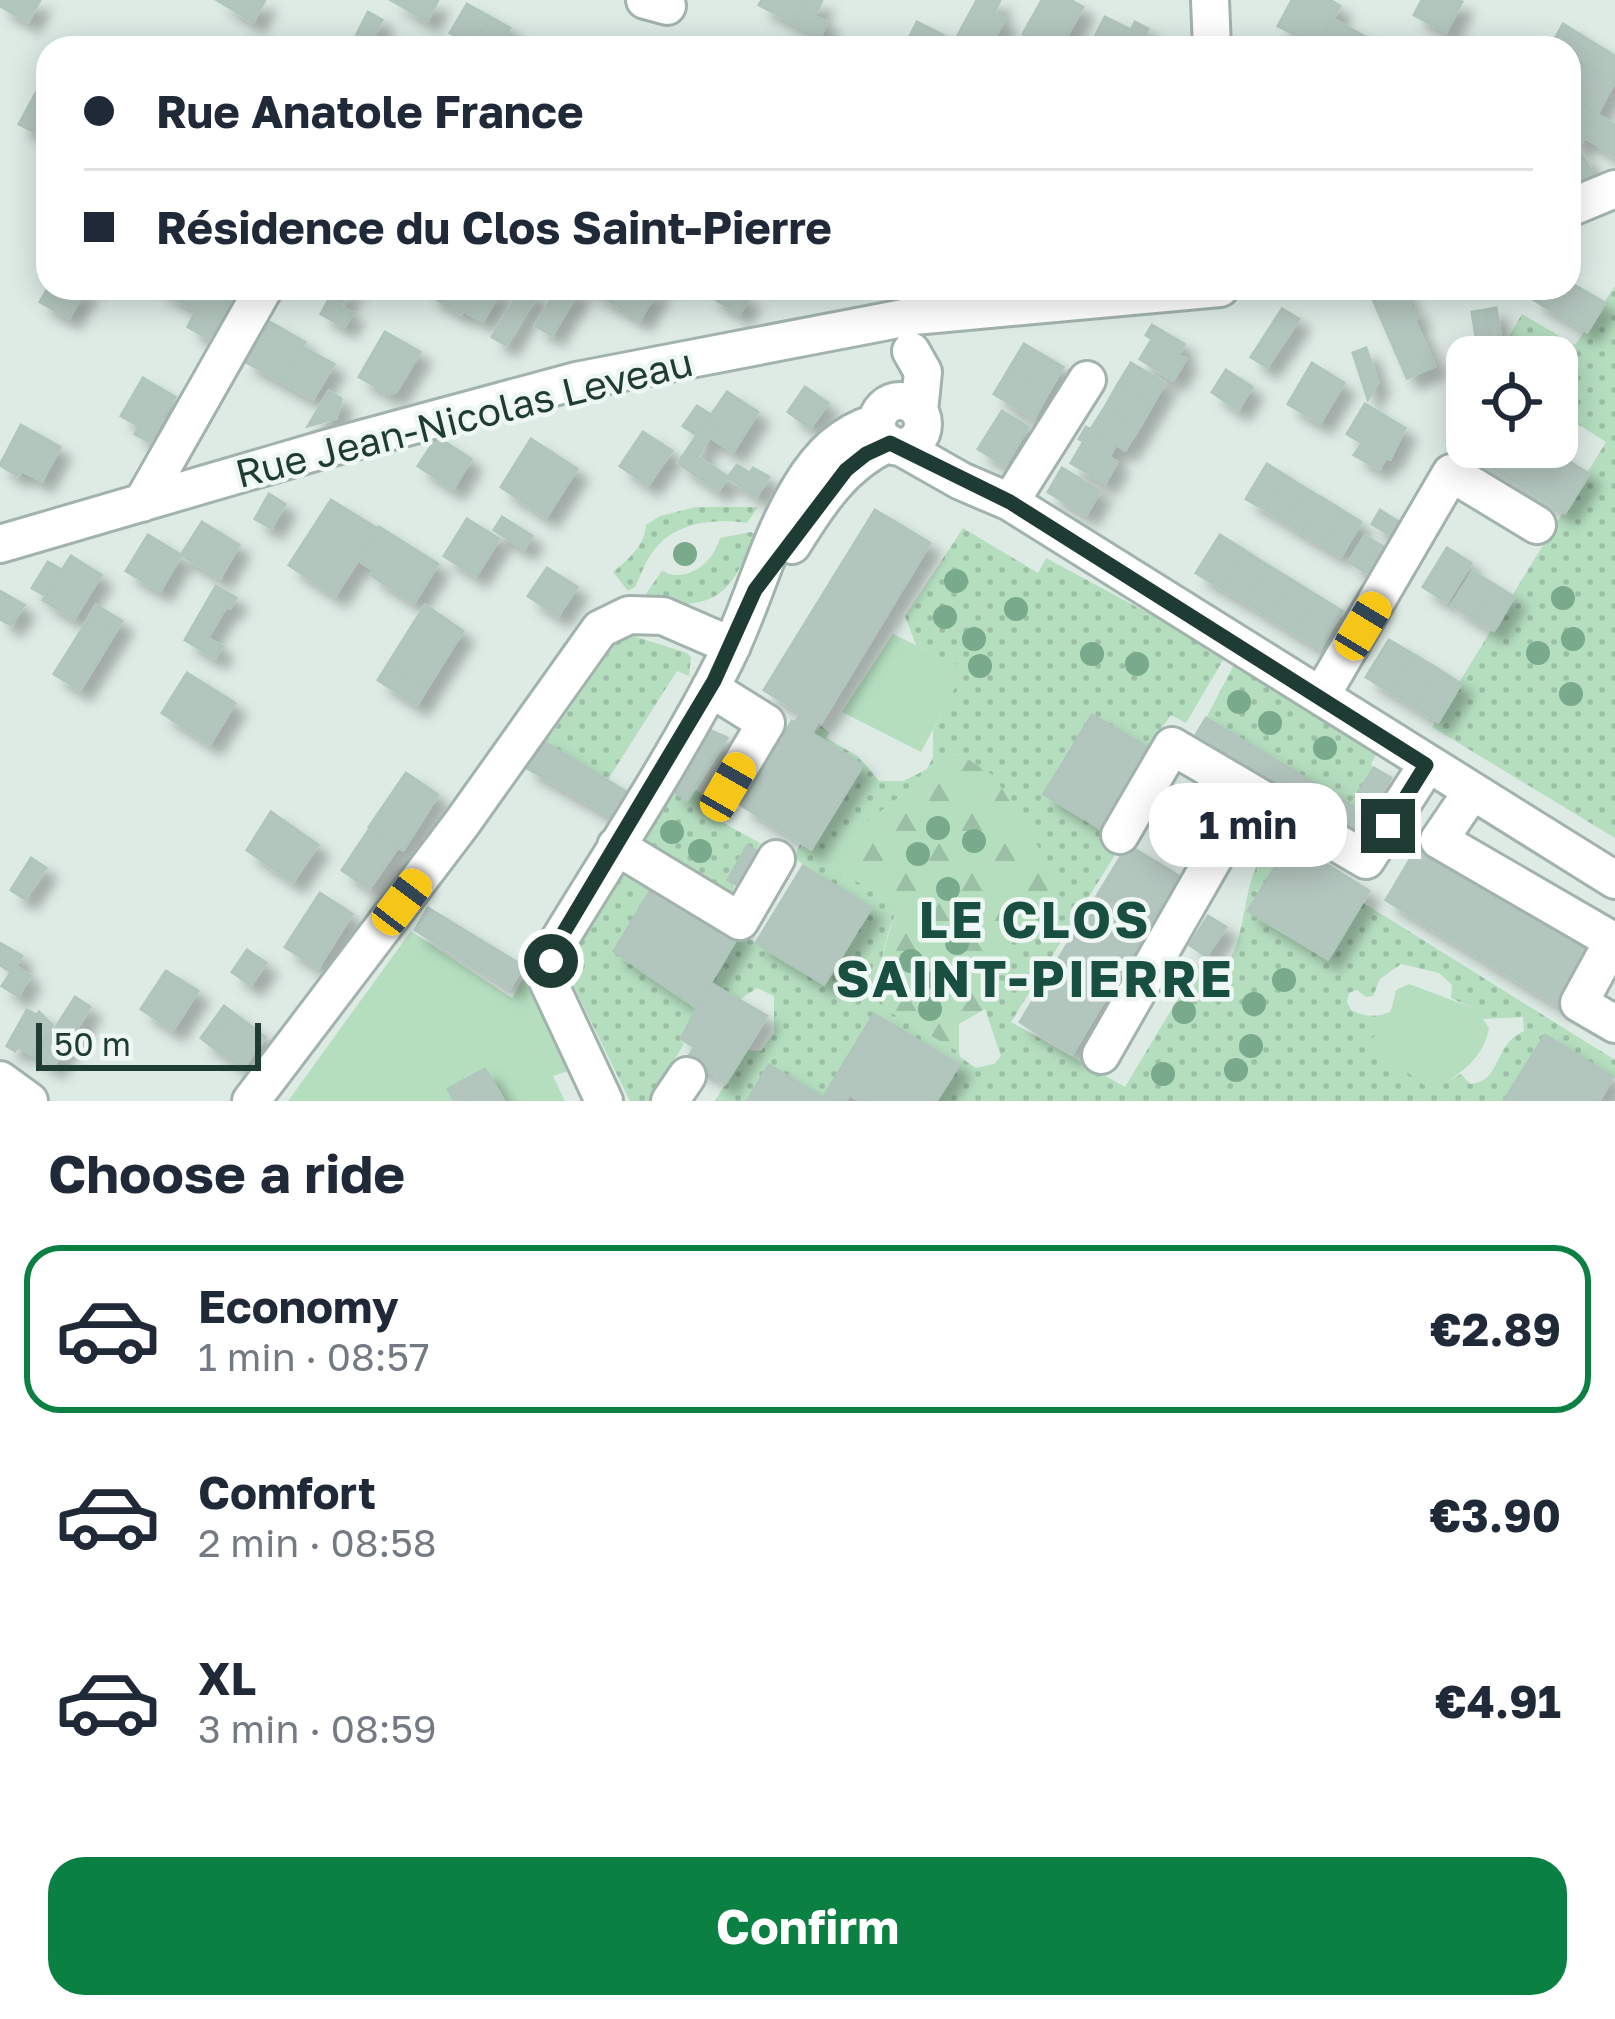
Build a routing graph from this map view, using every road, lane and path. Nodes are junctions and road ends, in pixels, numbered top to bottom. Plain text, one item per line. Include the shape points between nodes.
1 (1210, 0) edge
2 (1212, 36) edge
3 (1615, 189) edge
4 (1581, 203) edge
5 (257, 300) edge
6 (1071, 300) edge
7 (913, 334) junction
8 (1087, 380) dead end
9 (900, 424) junction
10 (997, 497) junction
11 (142, 503) junction
12 (1537, 524) dead end
13 (0, 544) edge
14 (732, 646) junction
15 (710, 688) junction
16 (1321, 696) junction
17 (1426, 765) junction
18 (728, 787) dead end
19 (1251, 793) junction
20 (1471, 793) junction
21 (1120, 835) dead end
22 (616, 846) junction
23 (776, 859) dead end
24 (1615, 880) edge
25 (1614, 942) edge
26 (1615, 1024) edge
27 (1101, 1054) dead end
28 (0, 1080) edge
29 (29, 1101) edge
30 (251, 1101) edge
31 (604, 1101) edge

1 - 2 street
3 - 4 street
5 - 11 street
6 - 7 street, Rue Jean-Nicolas Leveau
7 - 9 street via 897,371
7 - 11 street, Rue Jean-Nicolas Leveau via 576,381
8 - 10 street
9 - 10 street
9 - 14 street via 844,436 814,467 773,538
10 - 16 street
11 - 13 street, Rue Jean-Nicolas Leveau
12 - 16 street via 1451,473
14 - 15 street
14 - 30 street via 663,616 629,615 600,628
15 - 18 street via 766,723
15 - 22 street
16 - 17 street
17 - 19 street via 1366,860
17 - 20 street
19 - 21 street via 1172,746
19 - 27 street
20 - 24 street
20 - 25 street via 1439,840
22 - 23 street via 740,921
22 - 31 street via 555,947 546,977
25 - 26 street via 1579,1004
28 - 29 street

